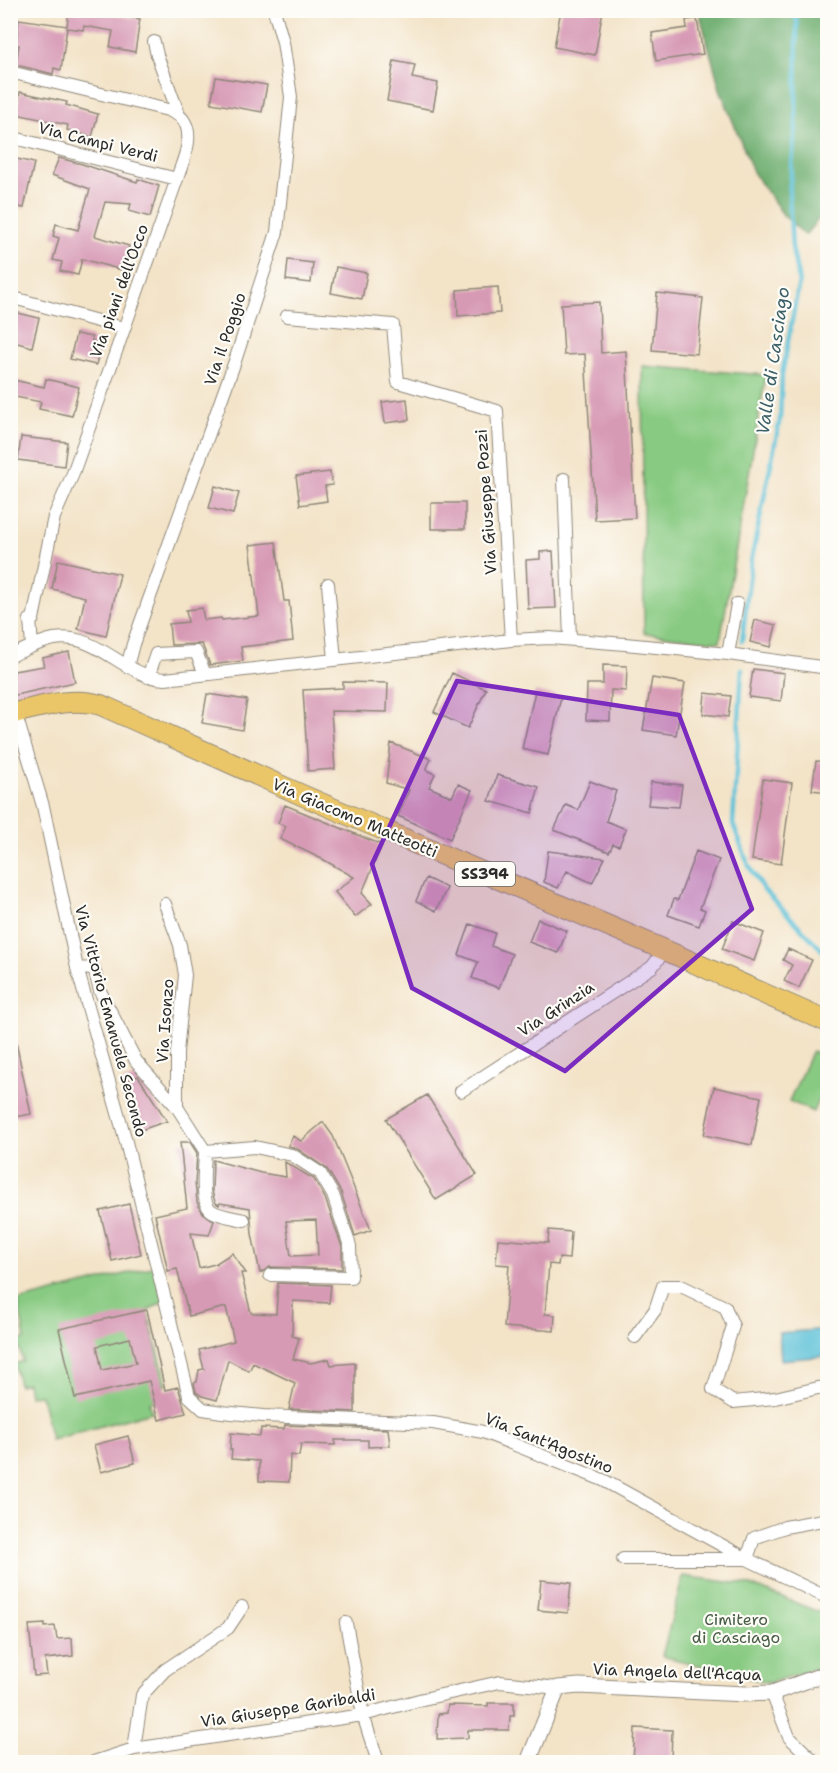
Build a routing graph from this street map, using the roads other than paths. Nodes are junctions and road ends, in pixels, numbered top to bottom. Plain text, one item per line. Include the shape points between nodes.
1 (274, 10) edge
2 (154, 42) dead end
3 (10, 72) edge
4 (179, 115) junction
5 (10, 137) edge
6 (177, 179) junction
7 (10, 297) edge
8 (288, 316) dead end
9 (123, 328) junction
10 (564, 479) dead end
11 (328, 584) dead end
12 (737, 604) dead end
13 (570, 639) junction
14 (511, 640) junction
15 (32, 646) junction
16 (728, 654) junction
17 (10, 656) edge
18 (336, 660) junction
19 (127, 667) junction
20 (828, 668) edge
21 (205, 674) junction
22 (148, 677) junction
23 (13, 713) edge
24 (165, 904) dead end
25 (665, 950) junction
26 (77, 968) junction
27 (828, 1022) edge
28 (461, 1091) dead end
29 (177, 1107) junction
30 (205, 1151) junction
31 (244, 1220) dead end
32 (270, 1275) dead end
33 (635, 1338) dead end
34 (182, 1374) joint
35 (828, 1387) edge
36 (828, 1519) edge
37 (623, 1559) dead end
38 (747, 1559) junction
39 (828, 1598) edge
40 (242, 1607) dead end
41 (346, 1623) dead end
42 (828, 1673) edge
43 (558, 1688) junction
44 (772, 1693) junction
45 (363, 1715) junction
46 (134, 1749) junction
47 (94, 1762) edge
48 (378, 1762) edge
49 (528, 1762) edge
50 (815, 1762) edge

1 - 19 street, Via il Poggio via 291,97 277,232
2 - 4 street, Via piani dell'Occo
3 - 4 street
4 - 6 street, Via piani dell'Occo via 185,122 188,140
5 - 6 street, Via Campi Verdi
6 - 9 street, Via piani dell'Occo
7 - 9 street
8 - 14 street, Via Giuseppe Pozzi via 393,325 398,382 496,411
9 - 15 street, Via piani dell'Occo via 54,517 30,620
10 - 13 street
11 - 18 street
12 - 16 street
13 - 14 street
13 - 16 street
14 - 18 street
15 - 17 street
15 - 19 street via 54,639 81,640
16 - 20 street
18 - 21 street
19 - 22 street
21 - 22 street
21 - 22 street via 196,652 186,652 156,654
23 - 25 main road, Via Giacomo Matteotti / SS394 via 79,701 101,705
23 - 26 street, Via Vittorio Emanuele Secondo via 43,806
24 - 29 street, Via Isonzo via 180,945 185,975 177,1052
25 - 27 main road, Via Giacomo Matteotti / SS394
25 - 28 street, Via Grinzia via 652,967
26 - 29 street via 94,969 100,991 136,1061
26 - 34 street, Via Vittorio Emanuele Secondo via 125,1138
29 - 30 street
30 - 31 street via 207,1205 212,1211
30 - 32 street via 255,1147 292,1155 320,1173 333,1195 350,1246 351,1277
33 - 35 street via 655,1310 663,1286 681,1286 725,1307 733,1326 712,1389 734,1402
34 - 38 street, Via Sant'Agostino via 189,1396 203,1409 263,1416 433,1423 483,1432 603,1480
36 - 38 street via 754,1538
37 - 38 street
38 - 39 street, Via Sant'Agostino
40 - 46 street via 228,1628 165,1670 142,1695
41 - 45 street
42 - 44 street, Via Angela dell'Acqua
43 - 44 street, Via Angela dell'Acqua
43 - 45 street, Via Giuseppe Garibaldi via 500,1683
43 - 49 street
44 - 50 street via 789,1737
45 - 46 street, Via Giuseppe Garibaldi
45 - 48 street
46 - 47 street, Via Giuseppe Garibaldi

